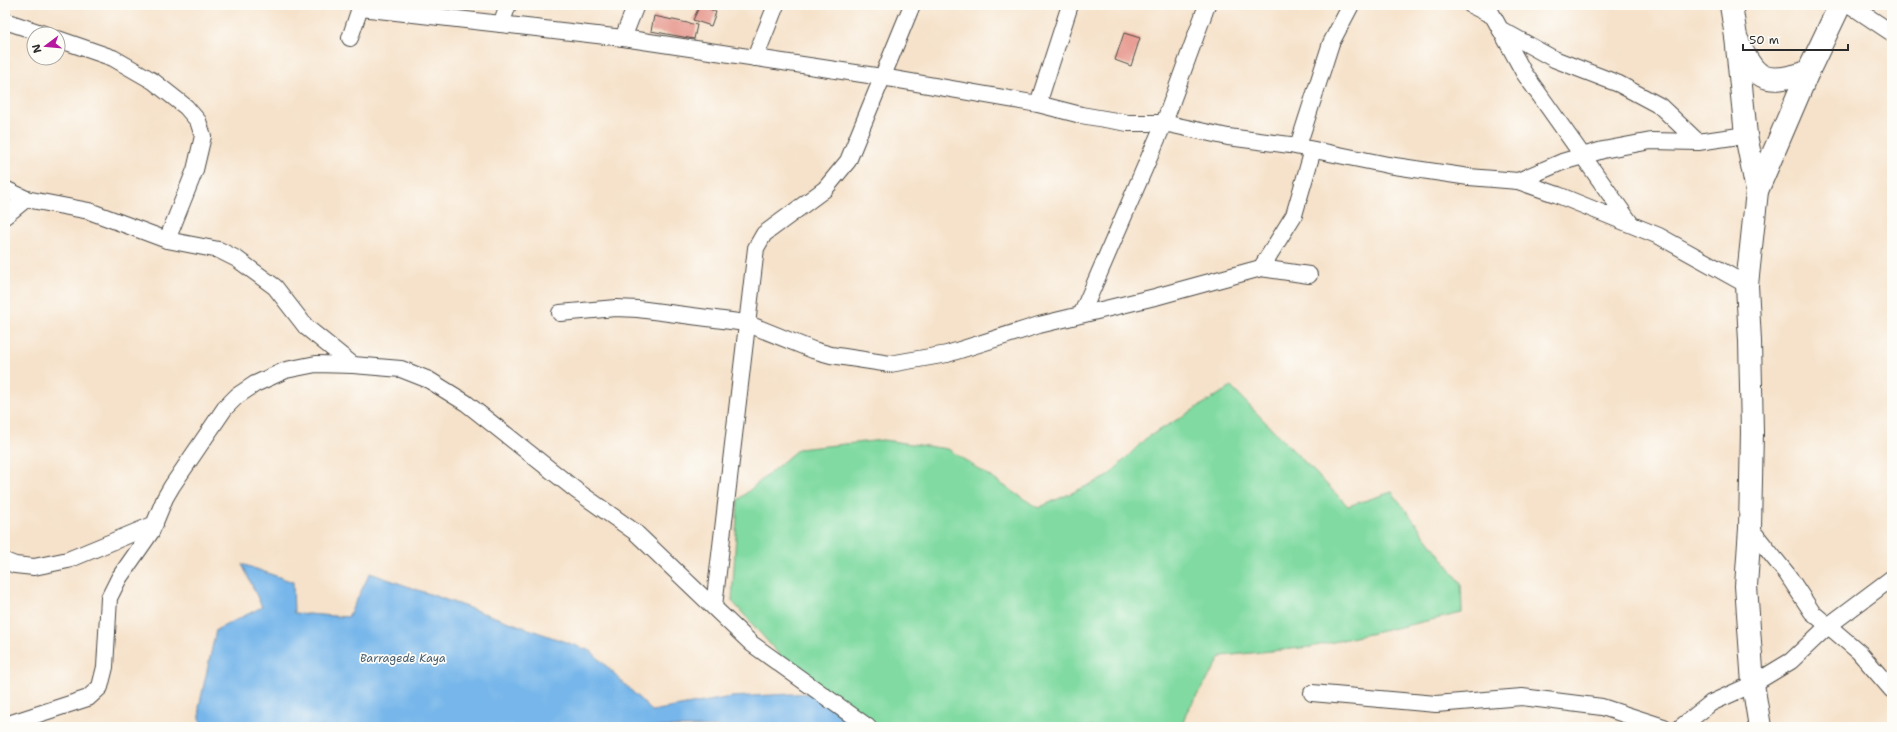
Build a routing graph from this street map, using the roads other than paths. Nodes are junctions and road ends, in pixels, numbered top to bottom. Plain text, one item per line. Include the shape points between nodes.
1 (508, 5) edge
2 (636, 5) edge
3 (776, 5) edge
4 (912, 5) edge
5 (1070, 5) edge
6 (1207, 5) edge
7 (1351, 5) edge
8 (1471, 5) edge
9 (1731, 5) edge
10 (1840, 5) edge
11 (1850, 5) edge
12 (361, 6) edge
13 (1489, 10) edge
14 (5, 21) edge
15 (501, 24) junction
16 (26, 28) edge
17 (1500, 29) junction
18 (1892, 33) edge
19 (1736, 37) junction
20 (350, 38) dead end
21 (623, 38) junction
22 (66, 42) edge
23 (755, 58) junction
24 (1808, 72) junction
25 (882, 77) junction
26 (1038, 104) junction
27 (1164, 123) junction
28 (1746, 135) junction
29 (1698, 142) junction
30 (1305, 148) junction
31 (1584, 156) junction
32 (1518, 181) junction
33 (5, 189) edge
34 (1757, 191) junction
35 (26, 199) junction
36 (5, 216) edge
37 (1631, 224) junction
38 (167, 240) junction
39 (1261, 268) junction
40 (1309, 275) dead end
41 (1747, 285) junction
42 (560, 313) dead end
43 (1082, 314) junction
44 (746, 323) junction
45 (353, 365) junction
46 (155, 524) junction
47 (1750, 528) junction
48 (5, 561) edge
49 (1892, 578) edge
50 (714, 606) junction
51 (1828, 626) junction
52 (1752, 684) junction
53 (1892, 690) edge
54 (1312, 693) dead end
55 (5, 725) edge
56 (868, 727) edge
57 (1664, 727) edge
58 (1681, 727) edge
59 (1760, 727) edge

1 - 15 street
2 - 21 street
3 - 23 street
4 - 25 street
5 - 26 street
6 - 27 street
7 - 30 street via 1331,43
8 - 13 street
9 - 19 main road
10 - 24 main road
11 - 18 street
12 - 15 street
12 - 20 street
13 - 17 street
14 - 16 street
15 - 21 street
17 - 29 street via 1554,59 1619,84 1660,106
17 - 31 street via 1524,73
19 - 24 main road via 1746,61 1761,75 1772,80 1787,79
19 - 28 main road
21 - 23 street
22 - 38 street via 113,58 153,81 186,107 198,121 203,136 195,170
23 - 25 street
24 - 34 main road
25 - 26 street
25 - 44 street via 848,161 825,188 764,234 756,248
26 - 27 street via 1128,123
27 - 30 street via 1228,137
27 - 43 street
28 - 29 street
28 - 34 main road
29 - 31 street via 1651,141
30 - 32 street via 1388,165 1469,177
30 - 39 street via 1294,215
31 - 32 street via 1562,162
31 - 37 street
32 - 37 street via 1558,194
33 - 35 street
34 - 41 main road
35 - 36 street
35 - 38 street via 89,211
37 - 41 street via 1660,236
38 - 45 street via 219,250 237,259 275,287 306,327
39 - 40 street
39 - 43 street
41 - 47 main road via 1752,432
42 - 44 street via 616,308 638,309
43 - 44 street via 947,354 890,364 813,350
44 - 50 street
45 - 46 street via 316,364 286,370 254,384 237,396 225,408 172,486
45 - 50 street via 401,369 430,380 466,403 577,491 635,532
46 - 48 street via 68,560 34,568
46 - 55 street via 118,578 110,598 105,667 100,687 88,698
47 - 51 street via 1787,574 1812,612
47 - 52 main road via 1746,586
49 - 51 street
50 - 56 street via 736,631 752,644
51 - 52 street via 1791,661
51 - 53 street via 1859,652
52 - 58 street via 1711,703
52 - 59 main road
54 - 57 street via 1436,704 1522,697 1602,707

